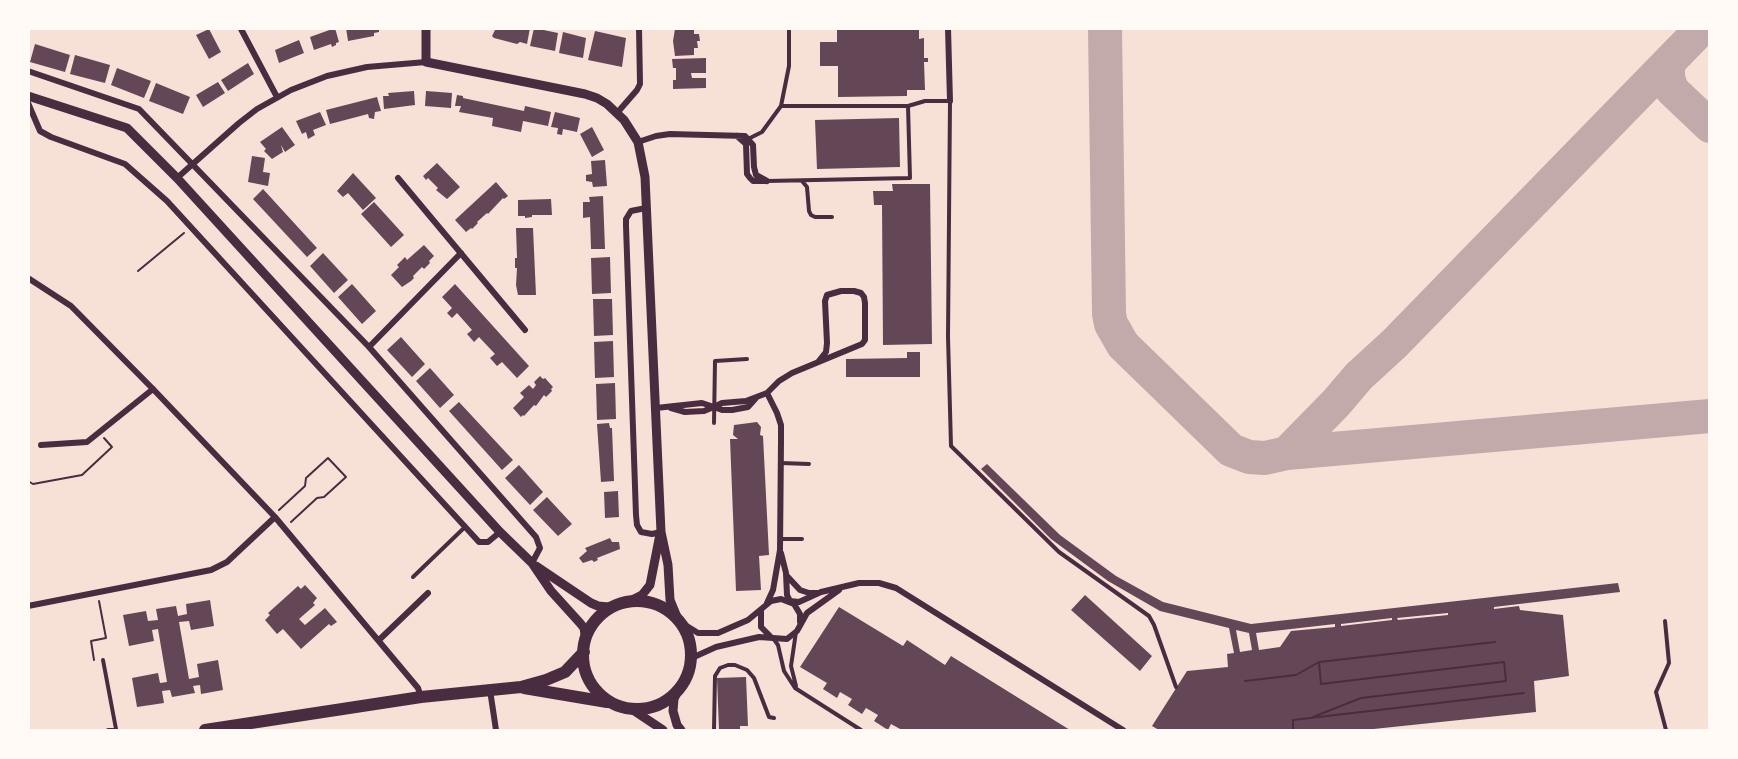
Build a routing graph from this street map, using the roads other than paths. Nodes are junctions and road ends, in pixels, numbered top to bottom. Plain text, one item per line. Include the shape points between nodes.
1 (426, 28) edge
2 (639, 28) edge
3 (789, 28) edge
4 (948, 28) edge
5 (241, 29) edge
6 (426, 62) junction
7 (28, 71) edge
8 (28, 96) edge
9 (277, 97) junction
10 (950, 101) junction
11 (28, 103) edge
12 (781, 106) junction
13 (908, 106) junction
14 (617, 113) junction
15 (746, 139) junction
16 (638, 142) junction
17 (191, 164) junction
18 (177, 178) junction
19 (398, 178) dead end
20 (767, 181) joint
21 (801, 181) junction
22 (646, 208) junction
23 (832, 217) dead end
24 (461, 253) junction
25 (28, 278) edge
26 (525, 330) dead end
27 (369, 347) junction
28 (747, 358) dead end
29 (818, 362) junction
30 (153, 389) junction
31 (767, 393) junction
32 (714, 406) junction
33 (656, 408) junction
34 (714, 423) dead end
35 (41, 445) dead end
36 (781, 463) junction
37 (809, 464) dead end
38 (274, 516) junction
39 (465, 527) junction
40 (500, 532) junction
41 (661, 532) junction
42 (780, 539) junction
43 (802, 539) dead end
44 (780, 550) junction
45 (532, 563) junction
46 (786, 573) junction
47 (413, 577) dead end
48 (842, 587) junction
49 (821, 592) junction
50 (429, 593) dead end
51 (790, 601) junction
52 (630, 602) junction
53 (765, 605) junction
54 (28, 606) edge
55 (609, 607) junction
56 (679, 620) junction
57 (1665, 621) dead end
58 (798, 628) junction
59 (773, 638) junction
60 (379, 640) junction
61 (585, 646) junction
62 (103, 660) dead end
63 (689, 666) junction
64 (520, 687) junction
65 (1176, 687) dead end
66 (678, 688) junction
67 (490, 690) junction
68 (800, 692) junction
69 (421, 697) junction
70 (611, 703) junction
71 (633, 710) junction
72 (774, 718) dead end
73 (108, 730) edge
74 (116, 730) edge
75 (212, 730) edge
76 (496, 730) edge
77 (663, 730) edge
78 (681, 730) edge
79 (714, 730) edge
80 (861, 730) edge
81 (1123, 730) edge
82 (1666, 730) edge

1 - 6 street
2 - 14 street via 640,84
3 - 12 lane via 789,66
4 - 10 street
5 - 9 street
6 - 9 street via 349,70
6 - 14 street via 585,94
7 - 17 street via 139,109
8 - 18 street via 127,128
9 - 17 street
10 - 13 lane
10 - 65 lane via 951,446 1059,552 1149,616
11 - 39 street via 40,130 126,164 167,201
12 - 13 lane
12 - 15 lane via 762,132
13 - 21 lane via 910,178
14 - 16 street
15 - 16 street via 733,135 670,134
15 - 20 street via 747,174 759,182
16 - 22 street via 644,165
17 - 18 street
17 - 27 street
18 - 40 street
19 - 24 street
20 - 21 lane
21 - 23 lane via 807,187 811,215
22 - 33 street
22 - 41 street via 631,211 626,219 636,515 641,532
24 - 26 street
24 - 27 street
25 - 30 street via 71,306
27 - 45 street via 537,537 540,548
28 - 32 lane via 715,361
29 - 29 street via 865,340 865,303 861,293 841,291 827,295 826,351
29 - 31 street via 792,373
30 - 35 street via 87,442
30 - 38 street
31 - 32 street
31 - 36 street via 781,425
32 - 33 street via 702,403
32 - 34 lane
33 - 41 street
36 - 37 lane
36 - 42 street
38 - 54 street via 227,562 211,570
38 - 60 street
39 - 40 street via 481,543
39 - 47 lane
40 - 45 street
41 - 52 street via 650,585
41 - 56 street via 669,595
42 - 43 lane
42 - 44 street
44 - 46 street
44 - 53 street via 773,590
45 - 55 street via 591,603
45 - 61 street via 584,628
46 - 49 street via 801,590
46 - 51 street
48 - 49 street
48 - 58 street via 812,609
48 - 81 street via 879,583 896,588
49 - 51 street via 799,602
50 - 60 street
51 - 53 street via 776,599
51 - 58 street via 800,614
52 - 55 main road
52 - 56 main road via 654,603
53 - 56 street via 748,620 718,633 698,633
53 - 59 street via 761,627
55 - 61 main road via 594,621
56 - 63 main road via 690,648
57 - 82 lane via 1669,663 1656,692
58 - 59 street via 787,639
58 - 68 lane via 791,666
59 - 63 street via 759,637 708,650 694,657
59 - 68 lane via 787,677
60 - 69 street
61 - 64 main road via 565,672
61 - 70 main road via 587,676 594,690
62 - 74 lane
63 - 66 main road
64 - 67 main road
64 - 70 main road
66 - 71 main road via 661,704
66 - 78 street via 673,711
67 - 69 main road
67 - 76 street
68 - 80 lane
69 - 75 main road
70 - 71 main road
71 - 77 street
72 - 79 lane via 769,717 754,678 747,670 728,665 715,676
73 - 74 lane

